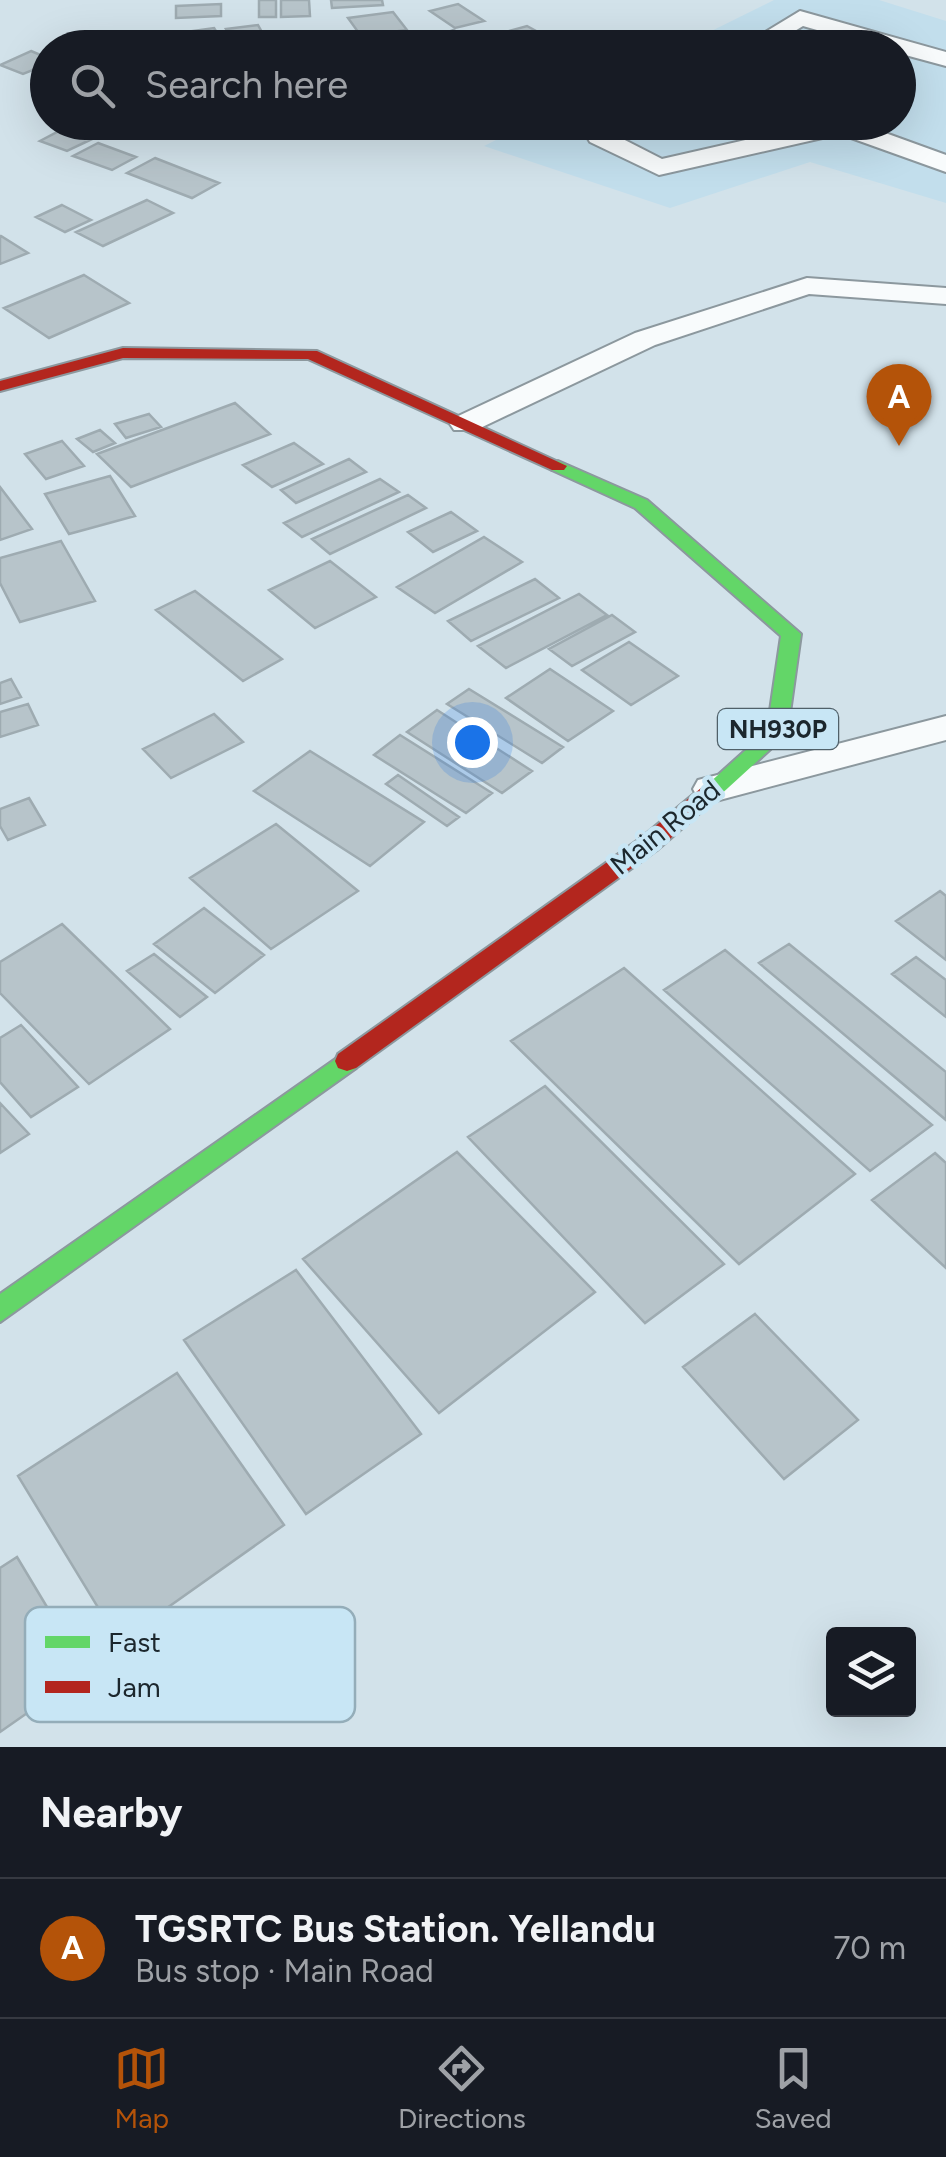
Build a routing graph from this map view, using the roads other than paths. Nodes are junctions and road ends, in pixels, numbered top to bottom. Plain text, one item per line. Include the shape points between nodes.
1 (780, 30) edge
2 (843, 30) edge
3 (916, 51) edge
4 (946, 59) edge
5 (603, 140) edge
6 (780, 140) edge
7 (880, 140) edge
8 (946, 164) edge
9 (946, 296) edge
10 (0, 386) edge
11 (465, 424) junction
12 (946, 728) edge
13 (712, 789) junction
14 (0, 1310) edge

1 - 2 lane via 800,18
3 - 4 lane
5 - 6 lane via 659,167
7 - 8 lane
9 - 11 lane via 808,286 645,339
10 - 11 highway, Main Road / NH930P via 123,353 311,354
11 - 13 highway, Main Road / NH930P via 641,504 791,634 777,734
12 - 13 lane
13 - 14 highway, Main Road / NH930P via 649,844

